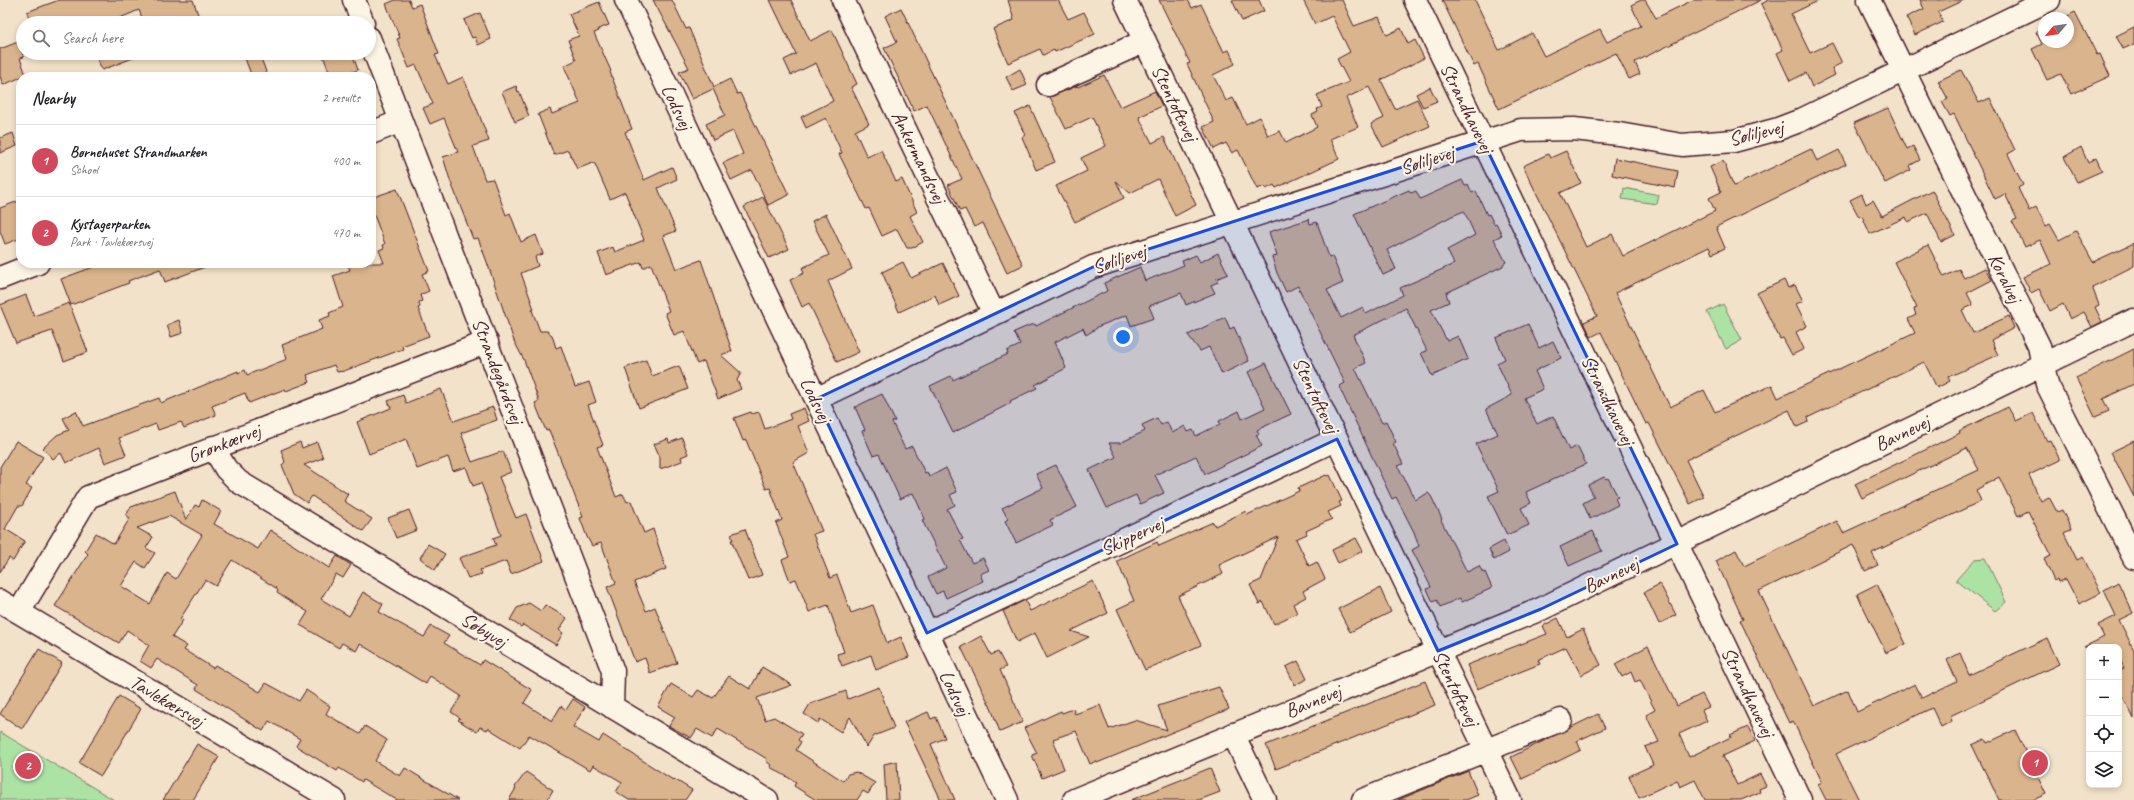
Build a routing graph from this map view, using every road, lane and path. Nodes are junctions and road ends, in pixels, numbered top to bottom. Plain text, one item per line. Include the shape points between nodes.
1 (354, 0) edge
2 (626, 0) edge
3 (843, 0) edge
4 (1125, 0) edge
5 (1415, 0) edge
6 (1869, 0) edge
7 (2049, 0) edge
8 (360, 16) edge
9 (1145, 41) junction
10 (376, 56) edge
11 (1903, 71) junction
12 (1048, 85) dead end
13 (401, 121) junction
14 (376, 131) edge
15 (1484, 141) junction
16 (1232, 222) junction
17 (25, 268) edge
18 (0, 278) edge
19 (994, 314) junction
20 (2134, 320) edge
21 (487, 342) junction
22 (2043, 364) junction
23 (816, 399) junction
24 (1337, 439) junction
25 (213, 447) junction
26 (1677, 544) junction
27 (2134, 558) edge
28 (0, 601) edge
29 (19, 612) junction
30 (927, 633) junction
31 (1438, 651) junction
32 (612, 707) junction
33 (1561, 720) dead end
34 (1233, 734) junction
35 (1486, 750) junction
36 (334, 800) edge
37 (767, 800) edge
38 (1007, 800) edge
39 (1074, 800) edge
40 (1265, 800) edge
41 (1363, 800) edge
42 (1510, 800) edge
43 (1800, 800) edge

1 - 8 street
2 - 23 street, Lodsvej
3 - 19 street, Ankermandsvej
4 - 9 street, Stentoftevej
5 - 15 street, Strandhavevej
6 - 11 street, Koralvej
7 - 11 street, Søliljevej
9 - 12 street, Stentoftevej
9 - 16 street, Stentoftevej
10 - 13 street, Strandegårdsvej
11 - 15 street, Søliljevej via 1799,121 1734,141 1682,145 1619,134 1562,128 1521,130
11 - 22 street, Koralvej via 2039,346
13 - 14 street
13 - 21 street, Strandegårdsvej
15 - 16 street, Søliljevej
15 - 26 street, Strandhavevej
16 - 19 street, Søliljevej via 1092,267
16 - 24 street, Stentoftevej
17 - 18 street
19 - 23 street, Søliljevej
20 - 22 street, Bavnevej
21 - 25 street, Grønkærvej
21 - 32 street, Strandegårdsvej via 613,671
22 - 26 street, Bavnevej
22 - 27 street, Koralvej via 2047,384
23 - 30 street, Lodsvej
24 - 30 street, Skippervej
24 - 31 street, Stentoftevej
25 - 29 street, Grønkærvej via 88,497
25 - 32 street, Søbyvej via 226,469 239,482
26 - 31 street, Bavnevej via 1541,609
26 - 43 street, Strandhavevej
28 - 29 street, Tavlekærsvej
29 - 36 street, Tavlekærsvej
30 - 38 street, Lodsvej
31 - 34 street, Bavnevej
31 - 35 street, Stentoftevej
32 - 37 street, Søbyvej
33 - 35 street, Stentoftevej
34 - 39 street, Bavnevej
34 - 40 street
35 - 41 street, Stentoftevej
35 - 42 street, Stentoftevej

